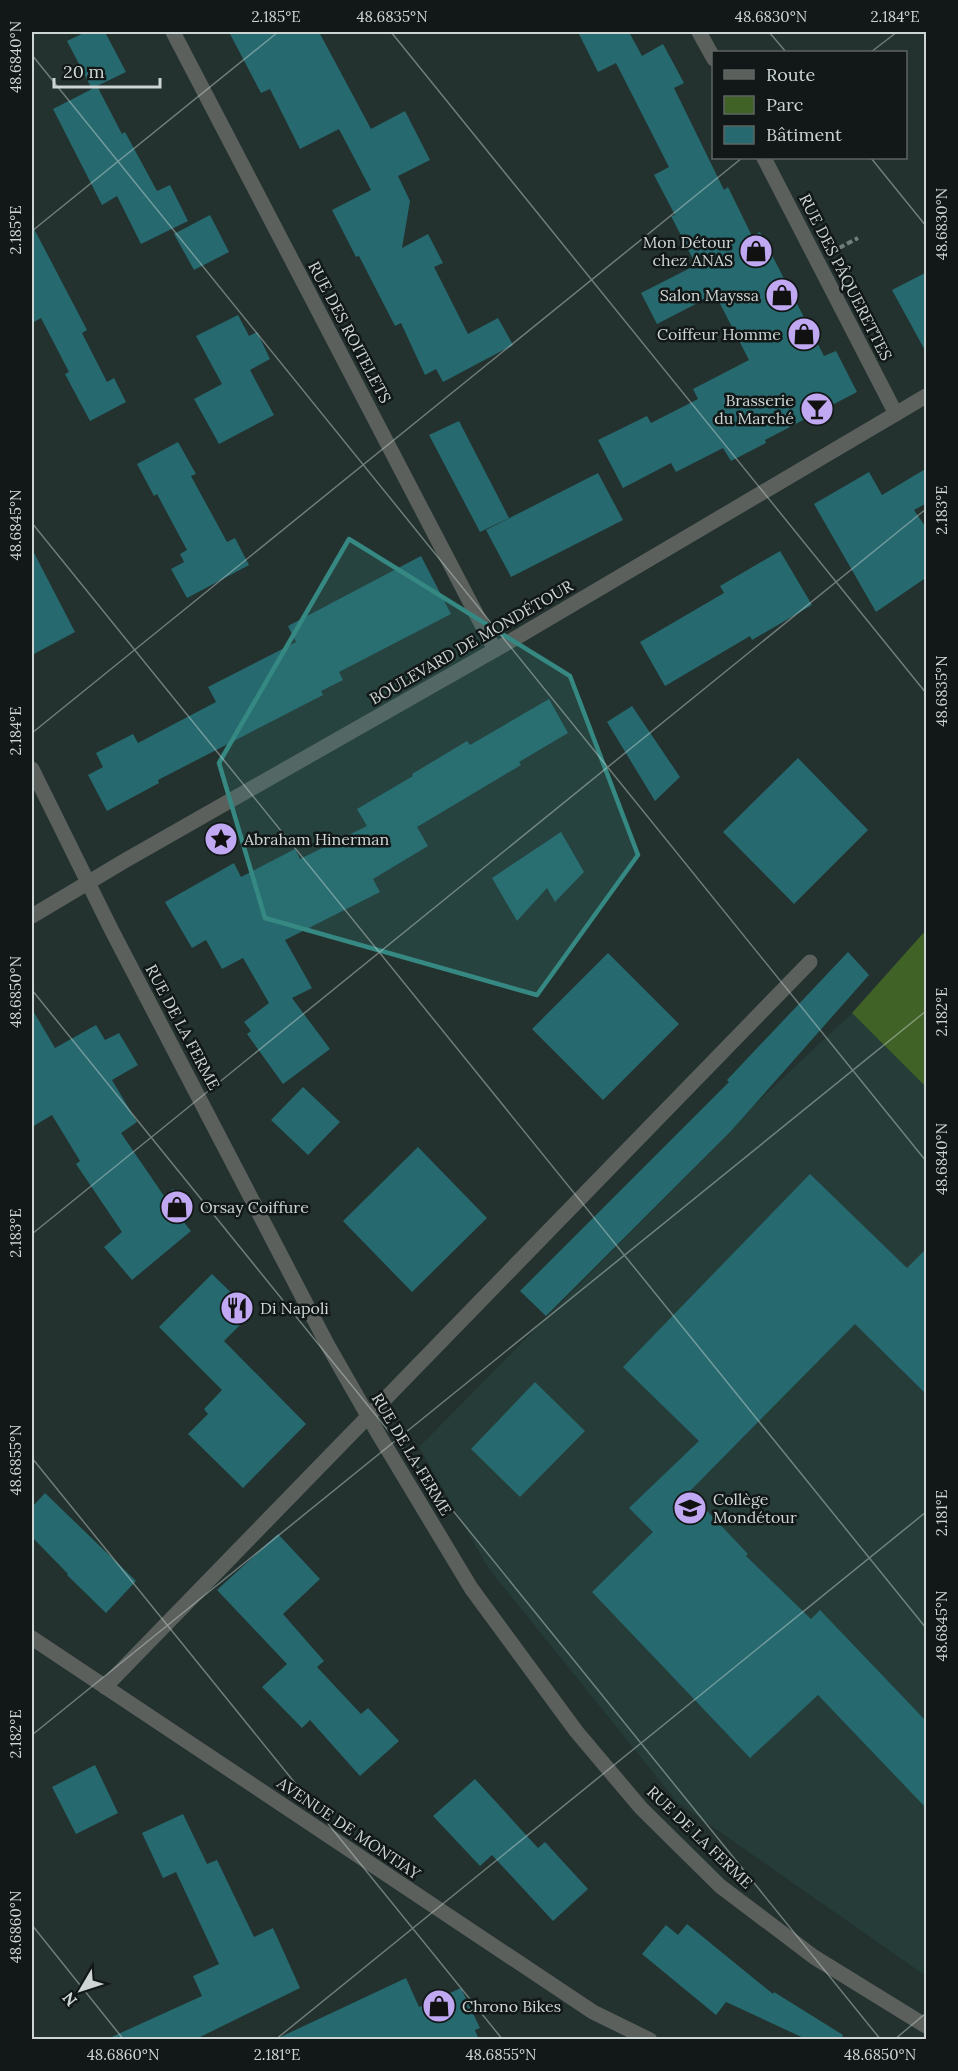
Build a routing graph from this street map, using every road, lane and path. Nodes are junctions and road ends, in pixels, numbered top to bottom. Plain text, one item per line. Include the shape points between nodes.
1 (173, 32) edge
2 (699, 32) edge
3 (712, 55) edge
4 (765, 159) edge
5 (927, 396) edge
6 (896, 414) junction
7 (495, 650) junction
8 (32, 770) edge
9 (89, 882) junction
10 (32, 916) edge
11 (810, 962) dead end
12 (368, 1416) junction
13 (32, 1638) edge
14 (105, 1687) junction
15 (927, 2026) edge
16 (650, 2040) edge

1 - 7 street, RUE DES ROITELETS
2 - 3 street
4 - 6 street, RUE DES PÂQUERETTES
5 - 6 street, BOULEVARD DE MONDÉTOUR
6 - 7 street, BOULEVARD DE MONDÉTOUR
7 - 9 street, BOULEVARD DE MONDÉTOUR
8 - 9 street, RUE DE LA FERME
9 - 10 street, BOULEVARD DE MONDÉTOUR
9 - 12 street, RUE DE LA FERME
11 - 12 street
12 - 14 street
12 - 15 street, RUE DE LA FERME via 471,1588 576,1731 641,1808 720,1886 814,1957
13 - 14 street, AVENUE DE MONTJAY
14 - 16 street, AVENUE DE MONTJAY via 593,2012

